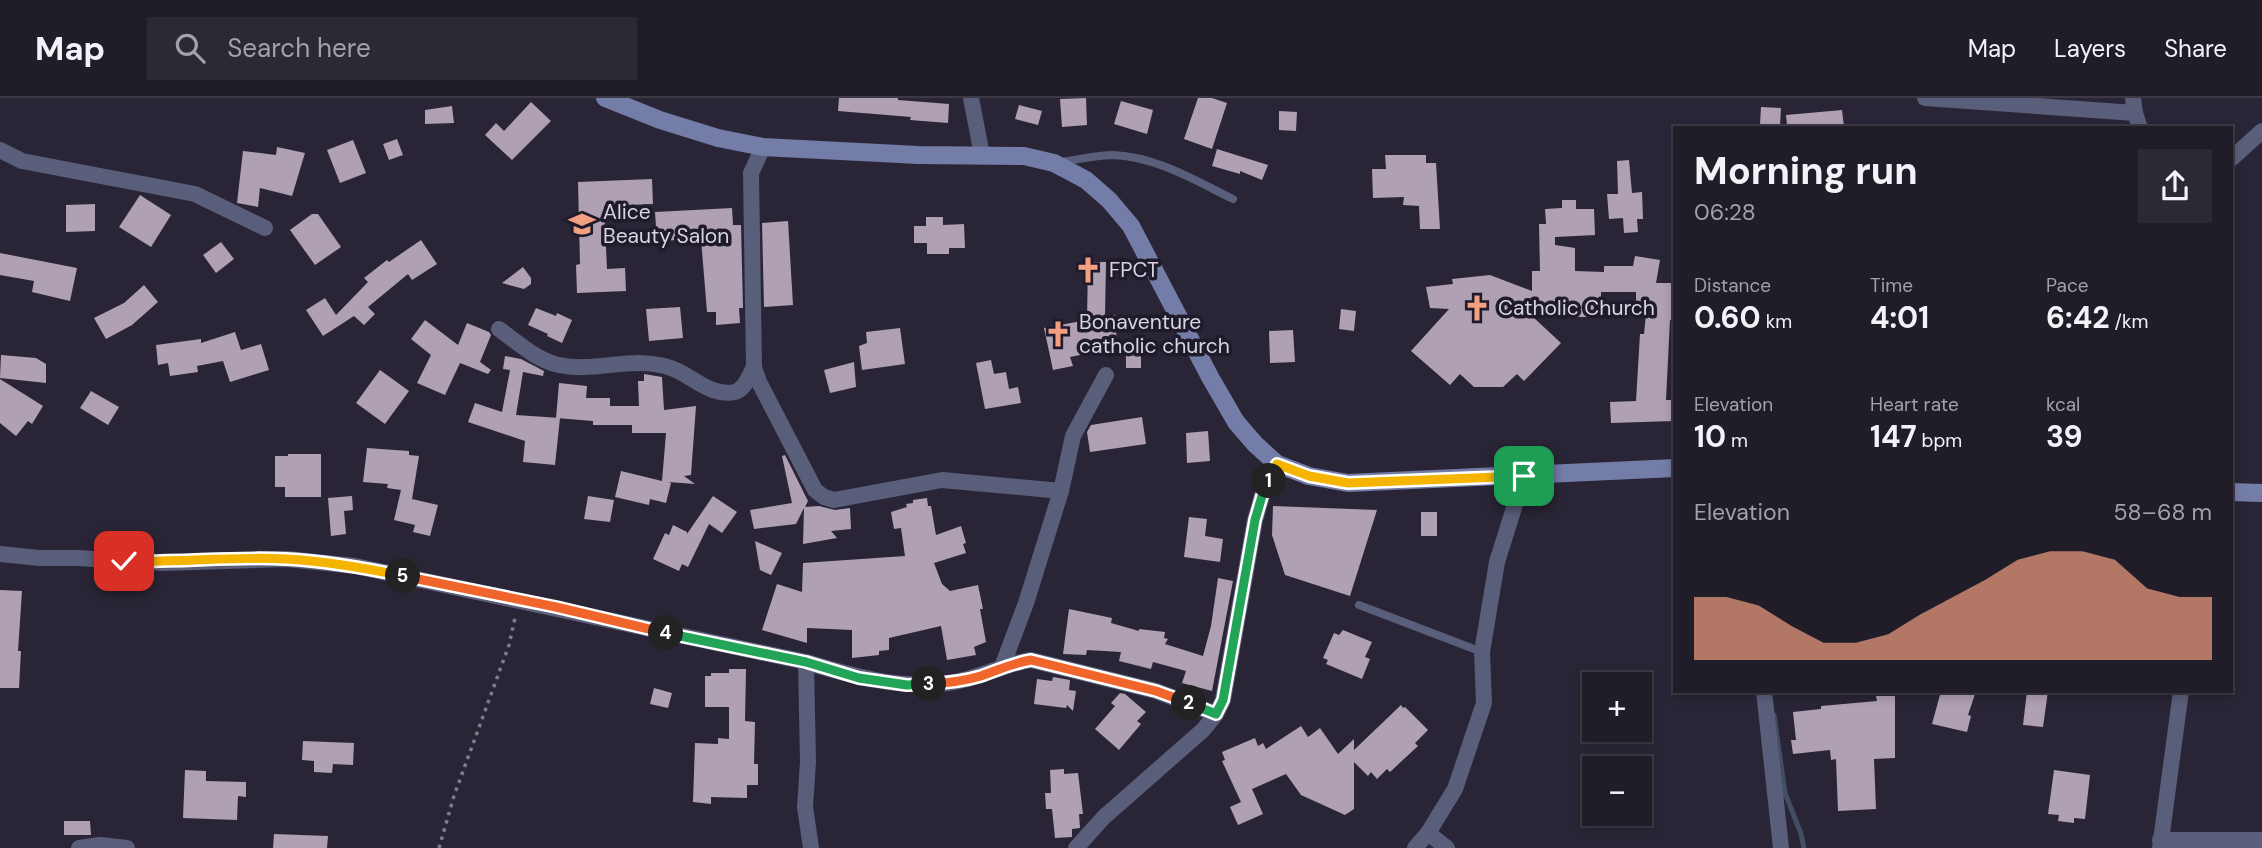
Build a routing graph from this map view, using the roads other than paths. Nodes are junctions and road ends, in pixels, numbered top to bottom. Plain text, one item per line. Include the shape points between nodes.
1 (605, 98) edge
2 (971, 98) edge
3 (1925, 98) edge
4 (2136, 113) edge
5 (2262, 131) edge
6 (763, 147) junction
7 (0, 150) edge
8 (982, 155) junction
9 (2233, 157) edge
10 (1054, 163) junction
11 (1233, 199) dead end
12 (265, 228) dead end
13 (499, 329) dead end
14 (754, 367) junction
15 (1106, 375) dead end
16 (1277, 464) junction
17 (1673, 468) edge
18 (1524, 476) junction
19 (1061, 491) junction
20 (2233, 492) edge
21 (2262, 494) edge
22 (0, 554) edge
23 (1359, 605) dead end
24 (1482, 652) junction
25 (806, 662) junction
26 (1002, 667) junction
27 (1764, 693) edge
28 (2181, 693) edge
29 (1216, 714) junction
30 (1428, 833) junction
31 (2262, 840) edge
32 (2160, 844) edge
33 (79, 848) edge
34 (127, 848) edge
35 (811, 848) edge
36 (1076, 848) edge
37 (1415, 848) edge
38 (1447, 848) edge
39 (1781, 848) edge

1 - 6 street via 718,138
2 - 8 street
3 - 4 street
5 - 9 street
6 - 8 street
6 - 14 street via 751,173
7 - 12 street via 22,161 195,194
8 - 10 street via 1024,156
10 - 11 lane via 1114,155 1135,158 1161,165
10 - 16 street via 1086,180 1131,226 1236,422
13 - 14 street via 542,360 559,365 653,364 672,368 711,390 742,388
14 - 19 street via 815,490 824,498 942,480
15 - 19 street via 1073,436
16 - 18 street via 1348,483
16 - 29 street via 1255,520 1223,700
17 - 18 street
18 - 24 street via 1496,562
19 - 26 street
20 - 21 street
22 - 25 street via 163,563 287,559 355,566
23 - 24 lane
24 - 30 street via 1484,703 1455,789
25 - 26 street via 859,678 907,685 948,683
25 - 35 street via 805,807
26 - 29 street via 1031,660 1156,691
27 - 39 street
28 - 32 street
29 - 36 street
30 - 37 street
30 - 38 street
31 - 32 street
33 - 34 street

